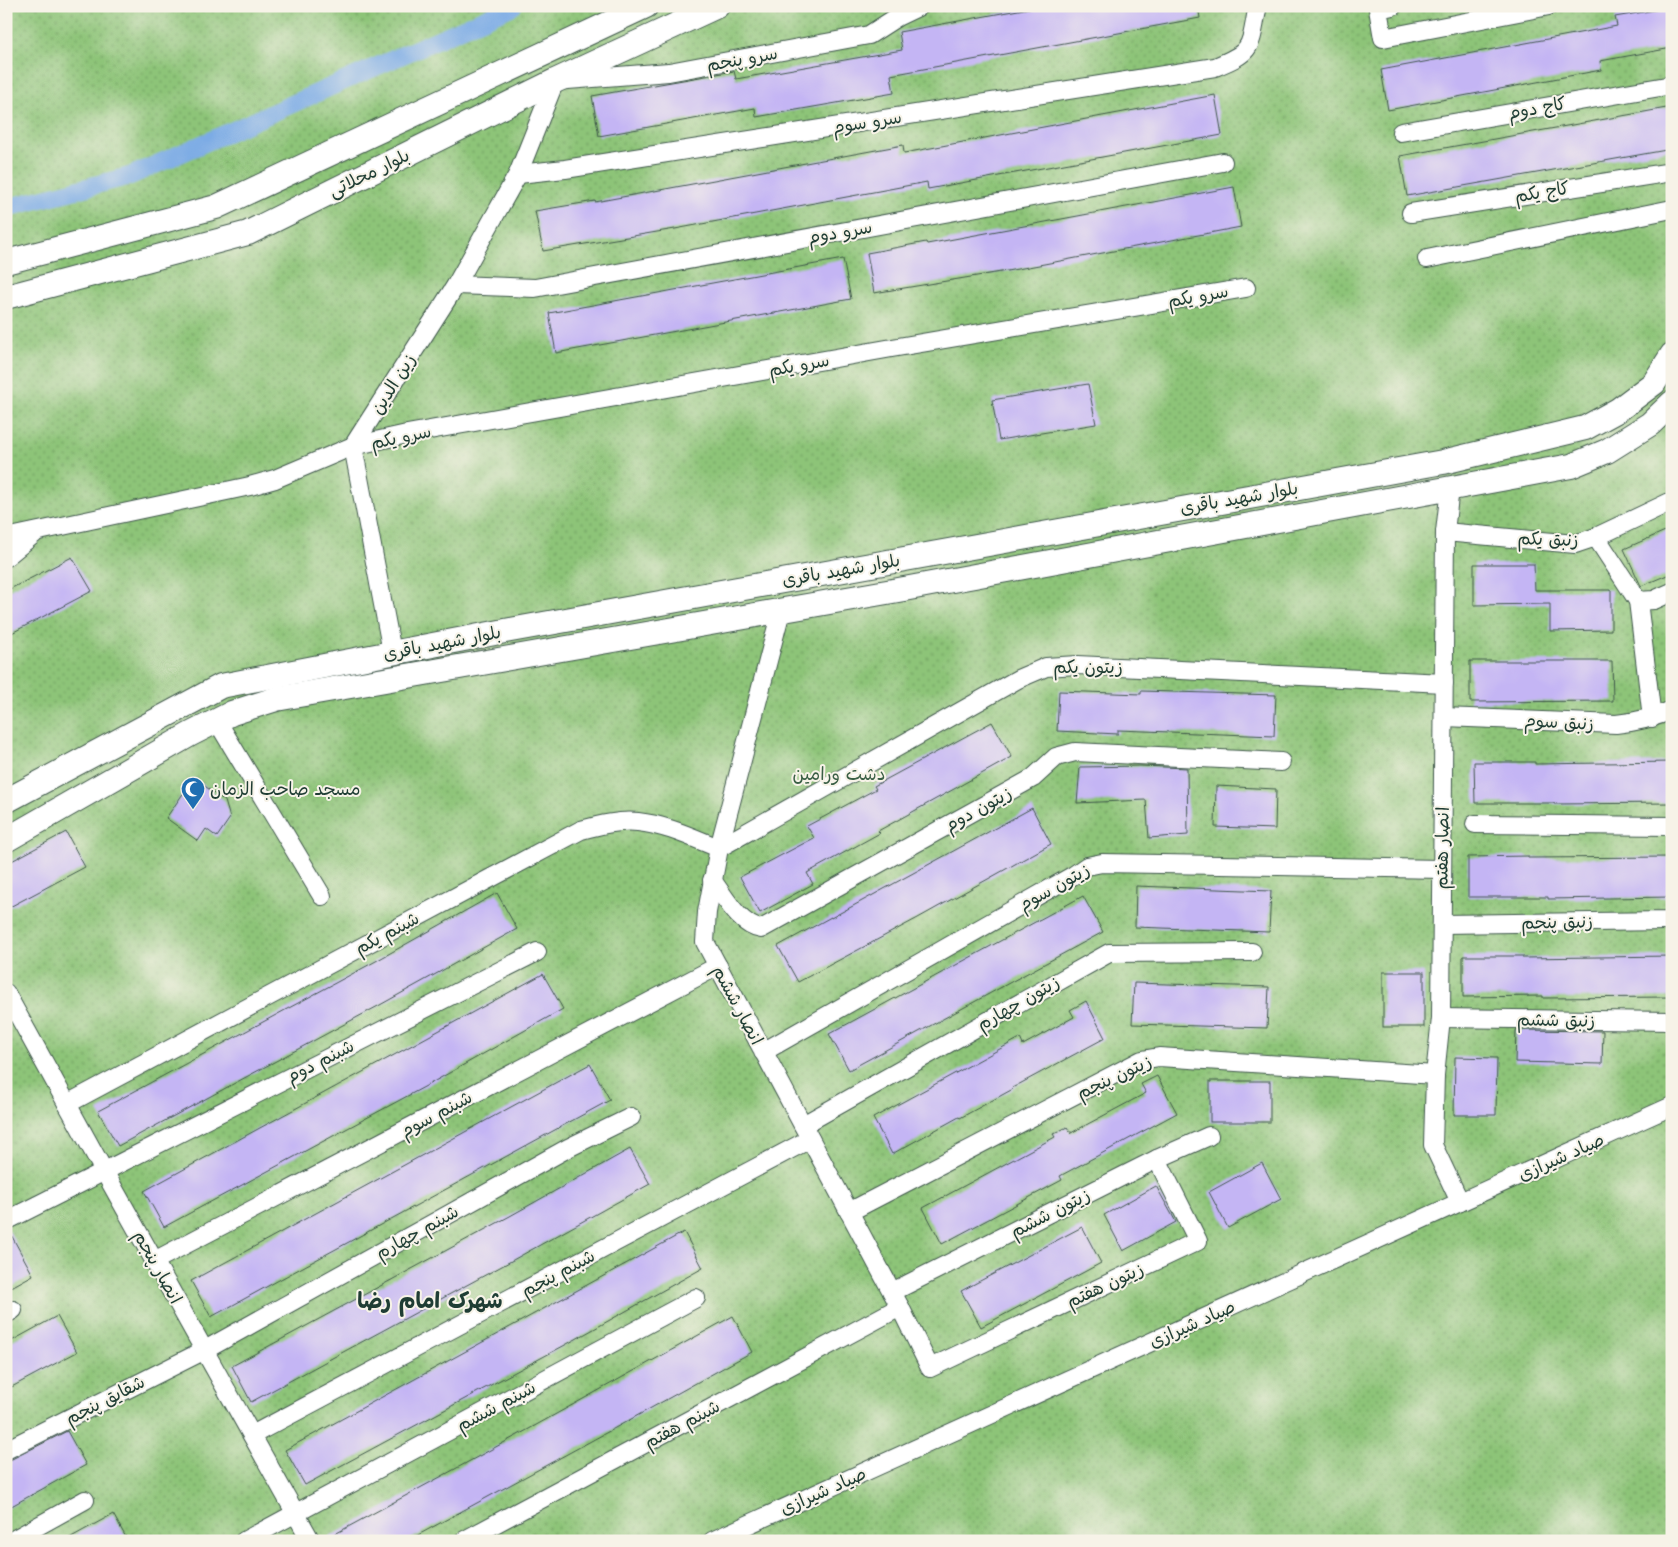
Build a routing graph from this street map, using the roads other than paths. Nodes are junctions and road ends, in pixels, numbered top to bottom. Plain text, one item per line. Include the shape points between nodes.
1 (646, 6) edge
2 (717, 6) edge
3 (920, 6) edge
4 (1257, 6) edge
5 (1393, 6) edge
6 (1548, 6) edge
7 (540, 55) junction
8 (555, 81) junction
9 (1672, 85) edge
10 (1401, 132) dead end
11 (1223, 162) dead end
12 (1672, 172) edge
13 (518, 174) junction
14 (1672, 209) edge
15 (1412, 213) dead end
16 (1427, 259) dead end
17 (6, 262) edge
18 (456, 285) junction
19 (1246, 288) dead end
20 (6, 297) edge
21 (1672, 355) edge
22 (1672, 403) edge
23 (354, 446) junction
24 (1450, 488) junction
25 (1672, 501) edge
26 (1445, 532) junction
27 (34, 533) junction
28 (6, 538) edge
29 (1596, 538) junction
30 (6, 557) edge
31 (778, 581) junction
32 (1672, 592) edge
33 (1638, 601) junction
34 (781, 611) junction
35 (392, 652) junction
36 (1444, 683) junction
37 (1672, 710) edge
38 (1444, 716) junction
39 (1652, 718) junction
40 (217, 721) junction
41 (1281, 762) dead end
42 (6, 800) edge
43 (1475, 824) dead end
44 (1672, 826) edge
45 (6, 840) edge
46 (719, 848) junction
47 (1442, 868) junction
48 (712, 880) junction
49 (322, 896) dead end
50 (1672, 920) edge
51 (1442, 924) junction
52 (537, 952) dead end
53 (1252, 952) dead end
54 (718, 966) junction
55 (6, 993) edge
56 (1441, 1018) junction
57 (1672, 1021) edge
58 (763, 1052) junction
59 (1435, 1075) junction
60 (67, 1104) junction
61 (1672, 1106) edge
62 (631, 1117) dead end
63 (806, 1132) junction
64 (1209, 1136) dead end
65 (1157, 1159) junction
66 (104, 1171) junction
67 (1460, 1202) junction
68 (849, 1212) junction
69 (6, 1221) edge
70 (154, 1261) junction
71 (696, 1298) dead end
72 (896, 1300) junction
73 (205, 1350) junction
74 (930, 1368) joint
75 (252, 1435) junction
76 (6, 1450) edge
77 (85, 1500) dead end
78 (296, 1514) junction
79 (11, 1541) edge
80 (244, 1541) edge
81 (311, 1541) edge
82 (464, 1541) edge
83 (712, 1541) edge

1 - 7 street, بلوار محلاتی
2 - 8 street, بلوار محلاتی
3 - 8 street, سرو پنجم via 868,35 669,72
4 - 13 street, سرو سوم via 1250,46 1239,57 1215,67
5 - 6 street via 1378,9 1383,38
7 - 8 street
7 - 17 street, بلوار محلاتی via 216,207
8 - 13 street, زین الدین
8 - 20 street, بلوار محلاتی via 248,233
9 - 10 street, کاج دوم
11 - 18 street, سرو دوم via 535,288
12 - 15 street, کاج یکم
13 - 18 street, زین الدین
14 - 16 street
18 - 23 street, زین الدین
19 - 23 street, سرو یکم via 446,427
21 - 31 street, بلوار شهید باقری via 1654,383 1618,410 1586,428 1443,462
22 - 24 street, بلوار شهید باقری via 1643,429 1607,451 1571,466
23 - 27 street via 258,484
23 - 35 street
24 - 26 street, انصار هفتم
24 - 34 street, بلوار شهید باقری
25 - 29 street, زنبق یکم
26 - 29 street, زنبق یکم via 1575,544
26 - 36 street, انصار هفتم
27 - 28 street
27 - 30 street
29 - 33 street
31 - 34 street
31 - 35 street, بلوار شهید باقری
32 - 33 street via 1654,600
33 - 39 street
34 - 40 street, بلوار شهید باقری via 276,699
34 - 46 street, انصار ششم
35 - 42 street, بلوار شهید باقری via 222,686
36 - 38 street, انصار هفتم
36 - 46 street, زیتون یکم via 1046,666
37 - 39 street, زنبق سوم
38 - 39 street, زنبق سوم via 1616,724
38 - 47 street, انصار هفتم
40 - 45 street, بلوار شهید باقری
40 - 49 street
41 - 48 street, زیتون دوم via 1075,752 1056,757 1033,778 761,929 752,928 744,922
43 - 44 street
46 - 48 street, انصار ششم
46 - 60 street, شبنم یکم via 673,830 638,822 604,824 582,830
47 - 51 street, انصار هفتم
47 - 58 street, زیتون سوم via 1102,863 1087,866
48 - 54 street, انصار ششم via 705,942
50 - 51 street, زنبق پنجم
51 - 56 street, انصار هفتم
52 - 66 street, شبنم دوم
53 - 63 street, زیتون چهارم via 1109,953
54 - 58 street, انصار ششم
54 - 70 street, شبنم سوم
55 - 60 street, انصار پنجم
56 - 57 street, زنبق ششم
56 - 59 street, انصار هفتم
58 - 63 street, انصار ششم
59 - 67 street, انصار هفتم via 1434,1145
59 - 68 street, زیتون پنجم via 1158,1056 1142,1060
60 - 66 street, انصار پنجم
61 - 67 street, صیاد شیرازی
62 - 73 street, شبنم چهارم via 568,1148
63 - 68 street, انصار ششم
63 - 75 street, شبنم پنجم
64 - 65 street, زیتون ششم
65 - 72 street, زیتون ششم
65 - 74 street, زیتون هفتم via 1198,1241
66 - 69 street, شبنم دوم
66 - 70 street, انصار پنجم
67 - 83 street, صیاد شیرازی
68 - 72 street, انصار ششم
70 - 73 street, انصار پنجم
71 - 78 street, شبنم ششم
72 - 74 street, انصار ششم
72 - 82 street, شبنم هفتم
73 - 75 street, انصار پنجم
73 - 76 street, شقایق پنجم
75 - 78 street, انصار پنجم
77 - 79 street
78 - 80 street, شبنم ششم
78 - 81 street, انصار پنجم

